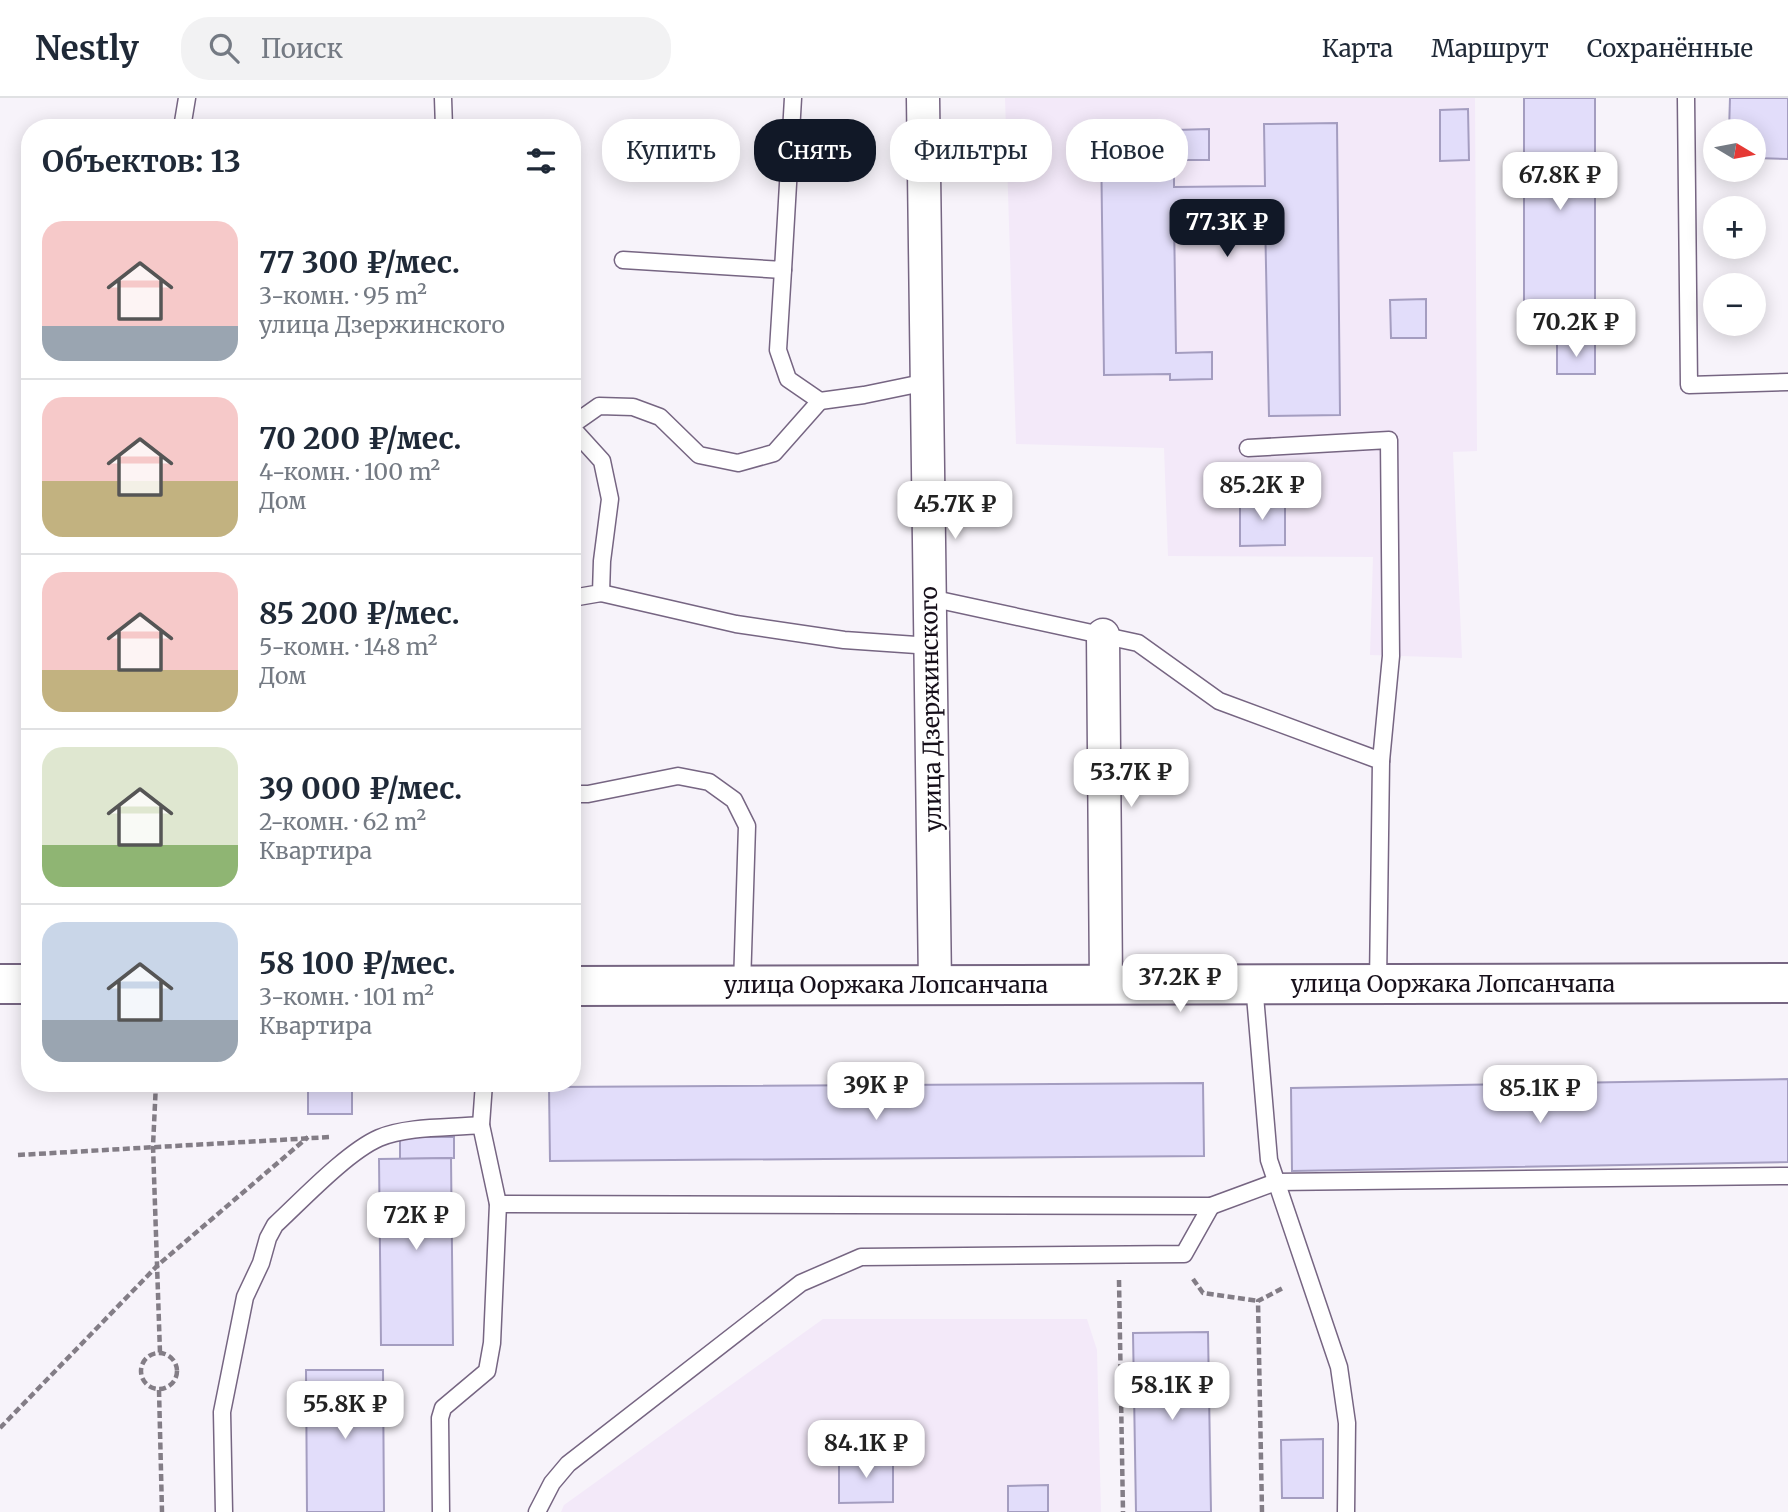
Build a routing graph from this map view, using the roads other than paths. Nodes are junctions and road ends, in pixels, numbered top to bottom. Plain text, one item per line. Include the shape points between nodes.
1 (187, 98) edge
2 (443, 98) edge
3 (793, 98) edge
4 (923, 98) edge
5 (1686, 98) edge
6 (184, 119) edge
7 (444, 119) edge
8 (623, 260) dead end
9 (783, 270) junction
10 (927, 382) junction
11 (1788, 382) edge
12 (820, 401) junction
13 (581, 420) edge
14 (581, 437) edge
15 (1248, 448) dead end
16 (601, 593) junction
17 (581, 596) edge
18 (930, 598) junction
19 (1103, 635) junction
20 (931, 646) junction
21 (1381, 761) junction
22 (581, 794) edge
23 (1788, 983) edge
24 (0, 984) edge
25 (21, 984) edge
26 (1106, 984) junction
27 (1254, 984) junction
28 (1378, 984) junction
29 (935, 985) junction
30 (581, 986) edge
31 (742, 986) junction
32 (483, 1092) edge
33 (481, 1125) junction
34 (1788, 1175) edge
35 (1276, 1182) junction
36 (498, 1204) junction
37 (1212, 1206) junction
38 (224, 1512) edge
39 (441, 1512) edge
40 (537, 1512) edge
41 (1346, 1512) edge

1 - 6 lane
2 - 7 lane
3 - 9 lane
4 - 10 street, улица Дзержинского
5 - 11 lane via 1689,385
8 - 9 lane
9 - 12 lane via 778,350 788,379
10 - 12 lane
10 - 18 street, улица Дзержинского
12 - 13 lane via 774,453 738,463 699,455 660,417 633,407 598,406
14 - 16 lane via 602,461 610,499
15 - 21 lane via 1389,440 1391,656
16 - 17 lane
16 - 20 lane via 736,624 844,640
18 - 19 lane
18 - 20 street, улица Дзержинского
19 - 21 lane via 1138,642 1219,701
19 - 26 street
20 - 29 street, улица Дзержинского
21 - 28 lane
22 - 31 lane via 678,776 709,782 734,800 747,826
23 - 28 street, улица Ооржака Лопсанчапа
24 - 25 street
26 - 27 street, улица Ооржака Лопсанчапа
26 - 29 street, улица Ооржака Лопсанчапа
27 - 28 street, улица Ооржака Лопсанчапа
27 - 35 lane via 1269,1160
29 - 31 street, улица Ооржака Лопсанчапа
30 - 31 street, улица Ооржака Лопсанчапа
32 - 33 lane
33 - 36 lane
33 - 38 lane via 399,1132 380,1138 361,1148 275,1224 246,1297 222,1412
34 - 35 lane
35 - 37 lane
35 - 41 lane via 1339,1367 1347,1423
36 - 37 lane
36 - 39 lane via 487,1371 443,1408
37 - 40 lane via 1184,1254 861,1257 801,1283 568,1464

